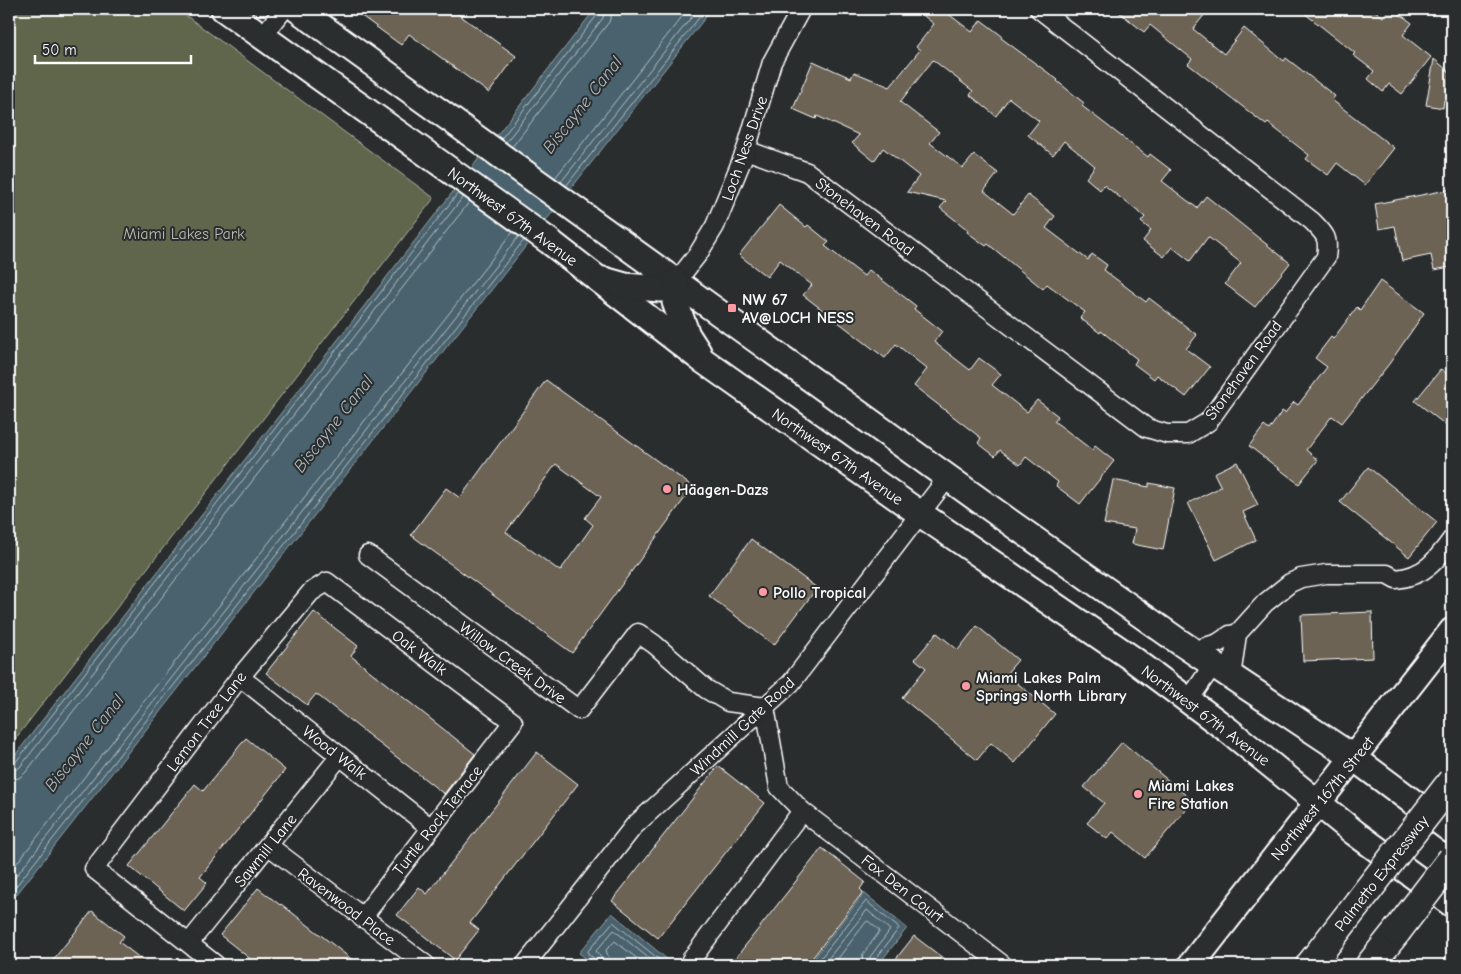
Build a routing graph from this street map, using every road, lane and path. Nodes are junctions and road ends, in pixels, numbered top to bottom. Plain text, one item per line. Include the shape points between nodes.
1 (224, 9) edge
2 (284, 9) edge
3 (297, 9) edge
4 (801, 9) edge
5 (1040, 9) edge
6 (262, 37) junction
7 (746, 150) junction
8 (598, 279) junction
9 (676, 282) junction
10 (701, 359) junction
11 (948, 476) junction
12 (919, 513) junction
13 (1452, 527) edge
14 (1452, 539) edge
15 (368, 556) dead end
16 (1388, 574) junction
17 (327, 582) joint
18 (1452, 631) edge
19 (1237, 634) junction
20 (1192, 651) junction
21 (1222, 671) junction
22 (240, 677) junction
23 (1189, 700) junction
24 (765, 707) junction
25 (513, 722) joint
26 (340, 756) junction
27 (1354, 758) junction
28 (1452, 781) edge
29 (1318, 804) junction
30 (802, 811) junction
31 (431, 828) junction
32 (1452, 831) edge
33 (270, 846) junction
34 (1452, 859) edge
35 (1452, 904) edge
36 (362, 918) junction
37 (189, 943) junction
38 (691, 960) dead end
39 (216, 965) edge
40 (426, 965) edge
41 (525, 965) edge
42 (1003, 965) edge
43 (1191, 965) edge
44 (1310, 965) edge
45 (1370, 965) edge

1 - 6 main road, Northwest 67th Avenue
2 - 6 street
3 - 9 main road
4 - 7 street, Loch Ness Drive via 772,62
5 - 7 street, Stonehaven Road via 1312,222 1322,231 1328,244 1326,257 1208,422 1188,434 1167,434 1147,428 807,172
6 - 8 main road, Northwest 67th Avenue
7 - 9 street, Loch Ness Drive via 716,226
8 - 9 main road via 625,286 660,289
8 - 10 main road, Northwest 67th Avenue
9 - 10 main road via 675,302 687,335
9 - 11 main road
10 - 12 main road, Northwest 67th Avenue
11 - 12 street, Windmill Gate Road
11 - 20 main road
12 - 23 main road, Northwest 67th Avenue
12 - 24 street, Windmill Gate Road via 791,682
13 - 16 street via 1418,562
14 - 16 street via 1435,562 1421,572 1396,580
15 - 24 street, Willow Creek Drive via 579,710 638,633 706,689 728,702
16 - 19 street via 1326,574 1295,580 1265,603
17 - 22 street, Lemon Tree Lane via 311,592
17 - 25 street, Oak Walk
18 - 27 main road, Northwest 167th Street
19 - 20 street
19 - 21 street
20 - 21 main road
21 - 23 street
21 - 27 main road
22 - 26 street, Wood Walk
22 - 37 street, Lemon Tree Lane via 94,869
23 - 29 main road, Northwest 67th Avenue
24 - 30 street, Fox Den Court via 779,787
24 - 41 street, Windmill Gate Road via 634,826
25 - 31 street, Turtle Rock Terrace
26 - 31 street, Wood Walk
26 - 33 street, Sawmill Lane
27 - 29 main road, Northwest 167th Street
27 - 32 main road
28 - 44 highway, Palmetto Expressway, bridge
29 - 35 main road, Northwest 67th Avenue
29 - 43 main road, Northwest 167th Street
30 - 38 street
30 - 42 street, Fox Den Court
31 - 36 street, Turtle Rock Terrace
33 - 36 street, Ravenwood Place
33 - 37 street, Sawmill Lane
34 - 45 highway, bridge
36 - 40 street, Ravenwood Place
37 - 39 street

